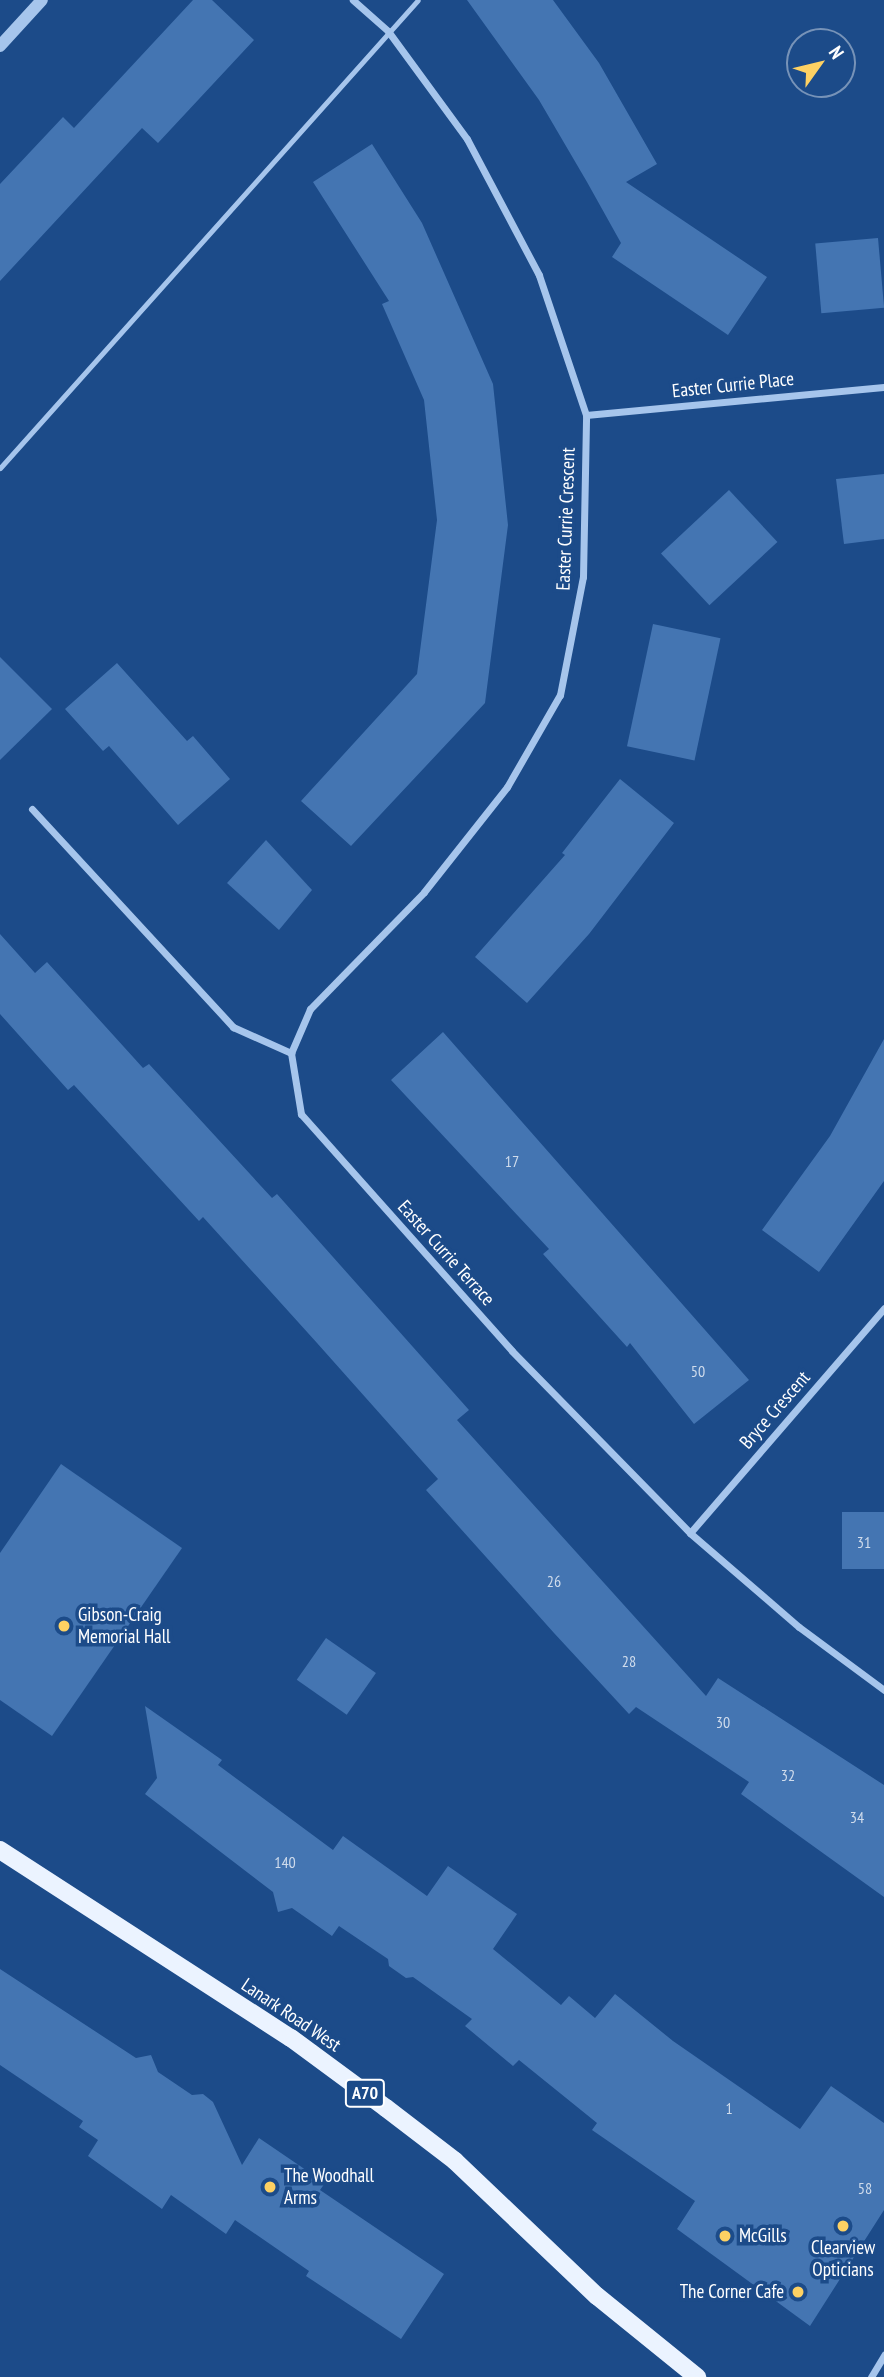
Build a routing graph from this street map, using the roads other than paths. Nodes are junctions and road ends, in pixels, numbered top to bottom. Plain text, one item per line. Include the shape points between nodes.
1 (42, 0) edge
2 (353, 0) edge
3 (418, 0) edge
4 (388, 31) junction
5 (0, 46) edge
6 (884, 387) edge
7 (586, 415) junction
8 (0, 468) edge
9 (32, 809) dead end
10 (291, 1053) junction
11 (884, 1308) edge
12 (690, 1533) junction
13 (884, 1690) edge
14 (0, 1850) edge
15 (884, 2355) edge
16 (697, 2377) edge
17 (871, 2377) edge

1 - 5 street
2 - 4 street, Easter Currie Crescent
3 - 4 lane
4 - 7 street, Easter Currie Crescent via 467,139 540,275
4 - 8 lane
6 - 7 street, Easter Currie Place
7 - 10 street, Easter Currie Crescent via 583,577 560,695 507,787 425,892 310,1009
9 - 10 street via 233,1027
10 - 12 street, Easter Currie Terrace via 302,1114 512,1351
11 - 12 street, Bryce Crescent
12 - 13 street, Easter Currie Terrace via 799,1627
14 - 16 main road, Lanark Road West / A70 via 290,2038 386,2108 455,2161 597,2296
15 - 17 street

